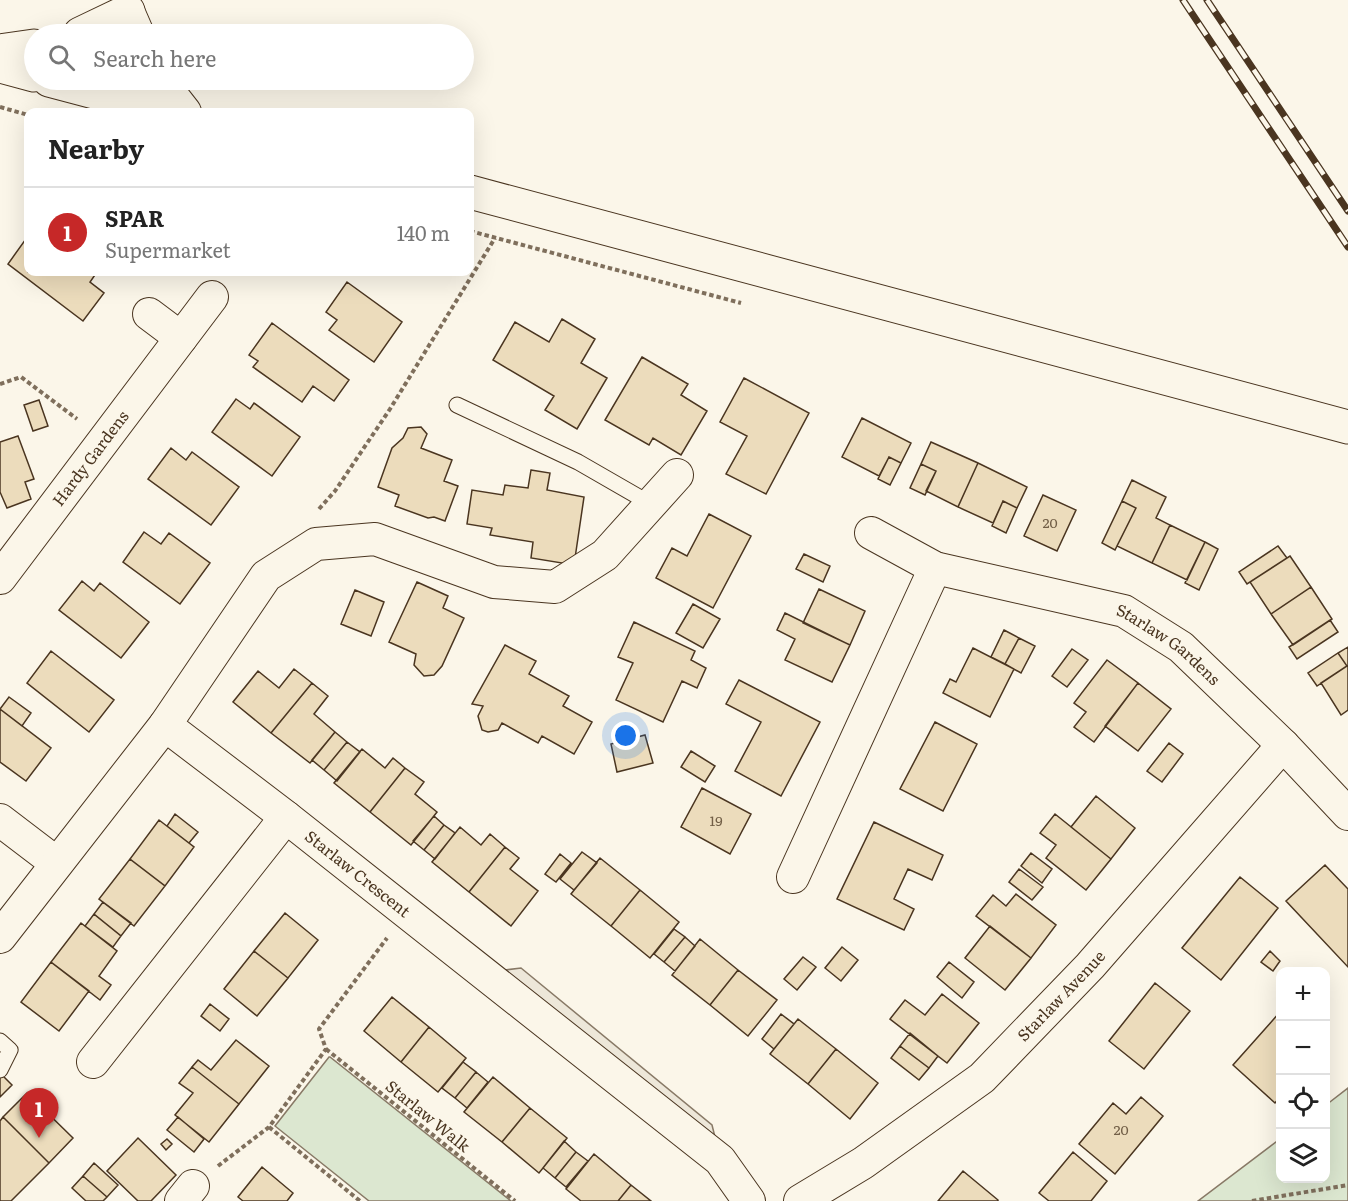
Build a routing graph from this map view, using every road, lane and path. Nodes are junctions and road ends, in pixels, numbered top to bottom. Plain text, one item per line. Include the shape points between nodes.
1 (24, 47) edge
2 (0, 51) edge
3 (0, 66) edge
4 (24, 72) edge
5 (118, 90) edge
6 (168, 90) edge
7 (0, 107) edge
8 (161, 108) edge
9 (182, 108) edge
10 (24, 114) edge
11 (474, 193) edge
12 (495, 238) dead end
13 (474, 272) edge
14 (472, 276) edge
15 (212, 297) dead end
16 (149, 314) dead end
17 (181, 338) junction
18 (0, 384) edge
19 (457, 405) dead end
20 (1348, 427) edge
21 (105, 439) junction
22 (677, 475) dead end
23 (651, 504) junction
24 (313, 516) dead end
25 (871, 533) dead end
26 (935, 568) junction
27 (0, 578) edge
28 (165, 725) junction
29 (1283, 745) junction
30 (1348, 814) edge
31 (286, 817) junction
32 (0, 820) edge
33 (55, 862) junction
34 (793, 877) dead end
35 (406, 913) junction
36 (0, 937) edge
37 (0, 1041) edge
38 (326, 1049) junction
39 (93, 1062) dead end
40 (0, 1070) edge
41 (269, 1127) junction
42 (1348, 1185) edge
43 (187, 1193) edge
44 (360, 1201) edge
45 (515, 1201) edge
46 (749, 1201) edge
47 (800, 1201) edge
48 (1252, 1201) edge

1 - 2 main road
3 - 4 main road
5 - 8 main road
6 - 9 street
7 - 10 path
11 - 20 main road
12 - 13 path
14 - 24 path via 390,409
15 - 17 street, Hardy Gardens
16 - 17 street
17 - 21 street, Hardy Gardens
18 - 21 path via 21,377
19 - 23 lane via 578,462
21 - 27 street, Hardy Gardens
22 - 23 street
23 - 28 street via 604,555 555,587 494,582 375,539 316,544 266,576
25 - 26 street, Starlaw Gardens
26 - 29 street, Starlaw Gardens via 1124,611 1181,647
26 - 34 street
28 - 31 street, Starlaw Crescent
28 - 33 street
29 - 30 street, Starlaw Gardens
29 - 47 street, Starlaw Avenue via 1090,966 982,1078 863,1163
31 - 35 street, Starlaw Crescent
31 - 39 street
32 - 33 street
33 - 36 street
35 - 38 path via 319,1029
35 - 46 street, Starlaw Crescent via 720,1160
37 - 40 lane via 10,1050
38 - 41 path
38 - 45 path, Starlaw Walk
41 - 43 path
41 - 44 path
42 - 48 path

